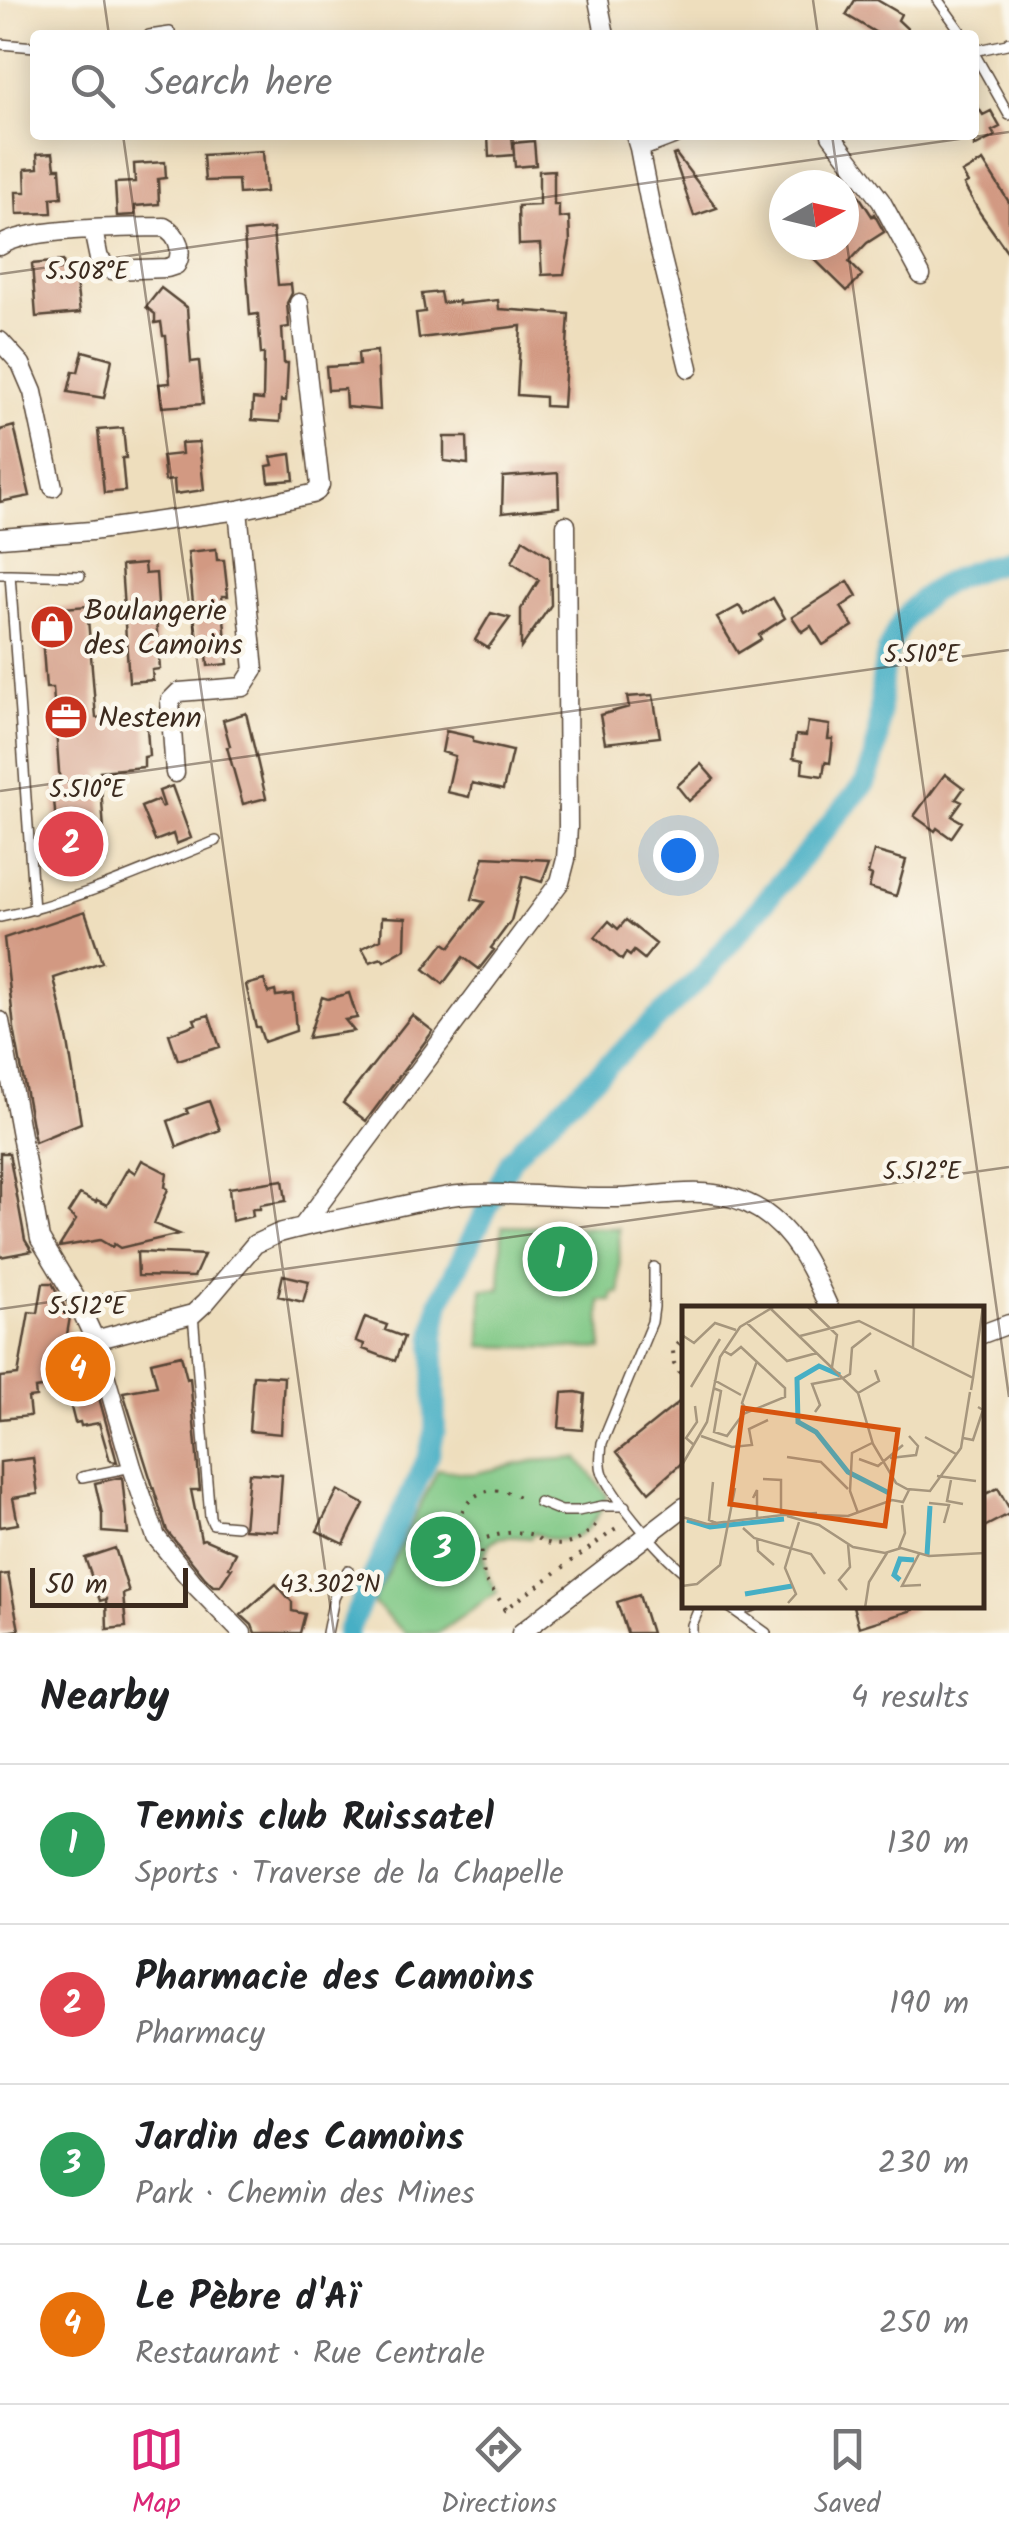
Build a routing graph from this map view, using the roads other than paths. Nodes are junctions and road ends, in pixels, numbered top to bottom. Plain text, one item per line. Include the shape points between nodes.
1 (598, 0) edge
2 (938, 0) edge
3 (604, 30) edge
4 (959, 30) edge
5 (1009, 42) edge
6 (0, 44) edge
7 (30, 47) edge
8 (979, 51) edge
9 (979, 61) edge
10 (1009, 115) edge
11 (835, 140) edge
12 (637, 141) edge
13 (93, 230) junction
14 (0, 246) edge
15 (922, 274) dead end
16 (299, 303) dead end
17 (0, 341) edge
18 (689, 368) dead end
19 (53, 487) dead end
20 (238, 510) junction
21 (566, 526) dead end
22 (0, 538) edge
23 (5, 574) edge
24 (80, 576) dead end
25 (176, 773) dead end
26 (216, 840) dead end
27 (34, 910) junction
28 (0, 917) edge
29 (0, 1021) edge
30 (303, 1226) junction
31 (654, 1267) dead end
32 (828, 1306) edge
33 (193, 1314) junction
34 (1009, 1324) edge
35 (984, 1333) edge
36 (95, 1340) junction
37 (132, 1466) junction
38 (82, 1478) dead end
39 (539, 1502) road end
40 (682, 1509) edge
41 (628, 1511) junction
42 (237, 1526) dead end
43 (648, 1536) junction
44 (348, 1570) dead end
45 (682, 1570) edge
46 (699, 1608) edge
47 (732, 1608) edge
48 (240, 1632) edge
49 (327, 1633) edge
50 (522, 1633) edge
51 (692, 1633) edge
52 (766, 1633) edge

1 - 3 street
2 - 4 lane
5 - 8 lane
6 - 7 lane
9 - 10 lane
11 - 15 street via 881,201
12 - 18 street
13 - 13 street via 164,226 173,231 181,258 167,268 112,270 99,259
13 - 14 street via 20,236
16 - 20 street via 320,485 312,494
17 - 19 street via 33,392
20 - 22 street
20 - 25 street via 254,670 243,688 179,692 170,701
21 - 30 street via 568,826 560,882
23 - 24 lane
23 - 27 lane
26 - 27 lane
27 - 28 lane
29 - 36 street via 40,1239
30 - 32 street via 473,1194 708,1193 732,1197 776,1222 798,1245
30 - 33 street via 255,1244
31 - 41 lane via 652,1322 602,1443 603,1474
33 - 36 street
33 - 42 lane via 210,1517 213,1524
34 - 35 street
36 - 37 street
37 - 38 lane
37 - 48 street via 156,1537
39 - 41 lane via 561,1510
40 - 43 street
41 - 43 lane
43 - 45 lane
43 - 50 street
44 - 49 lane
46 - 51 lane
47 - 52 lane

